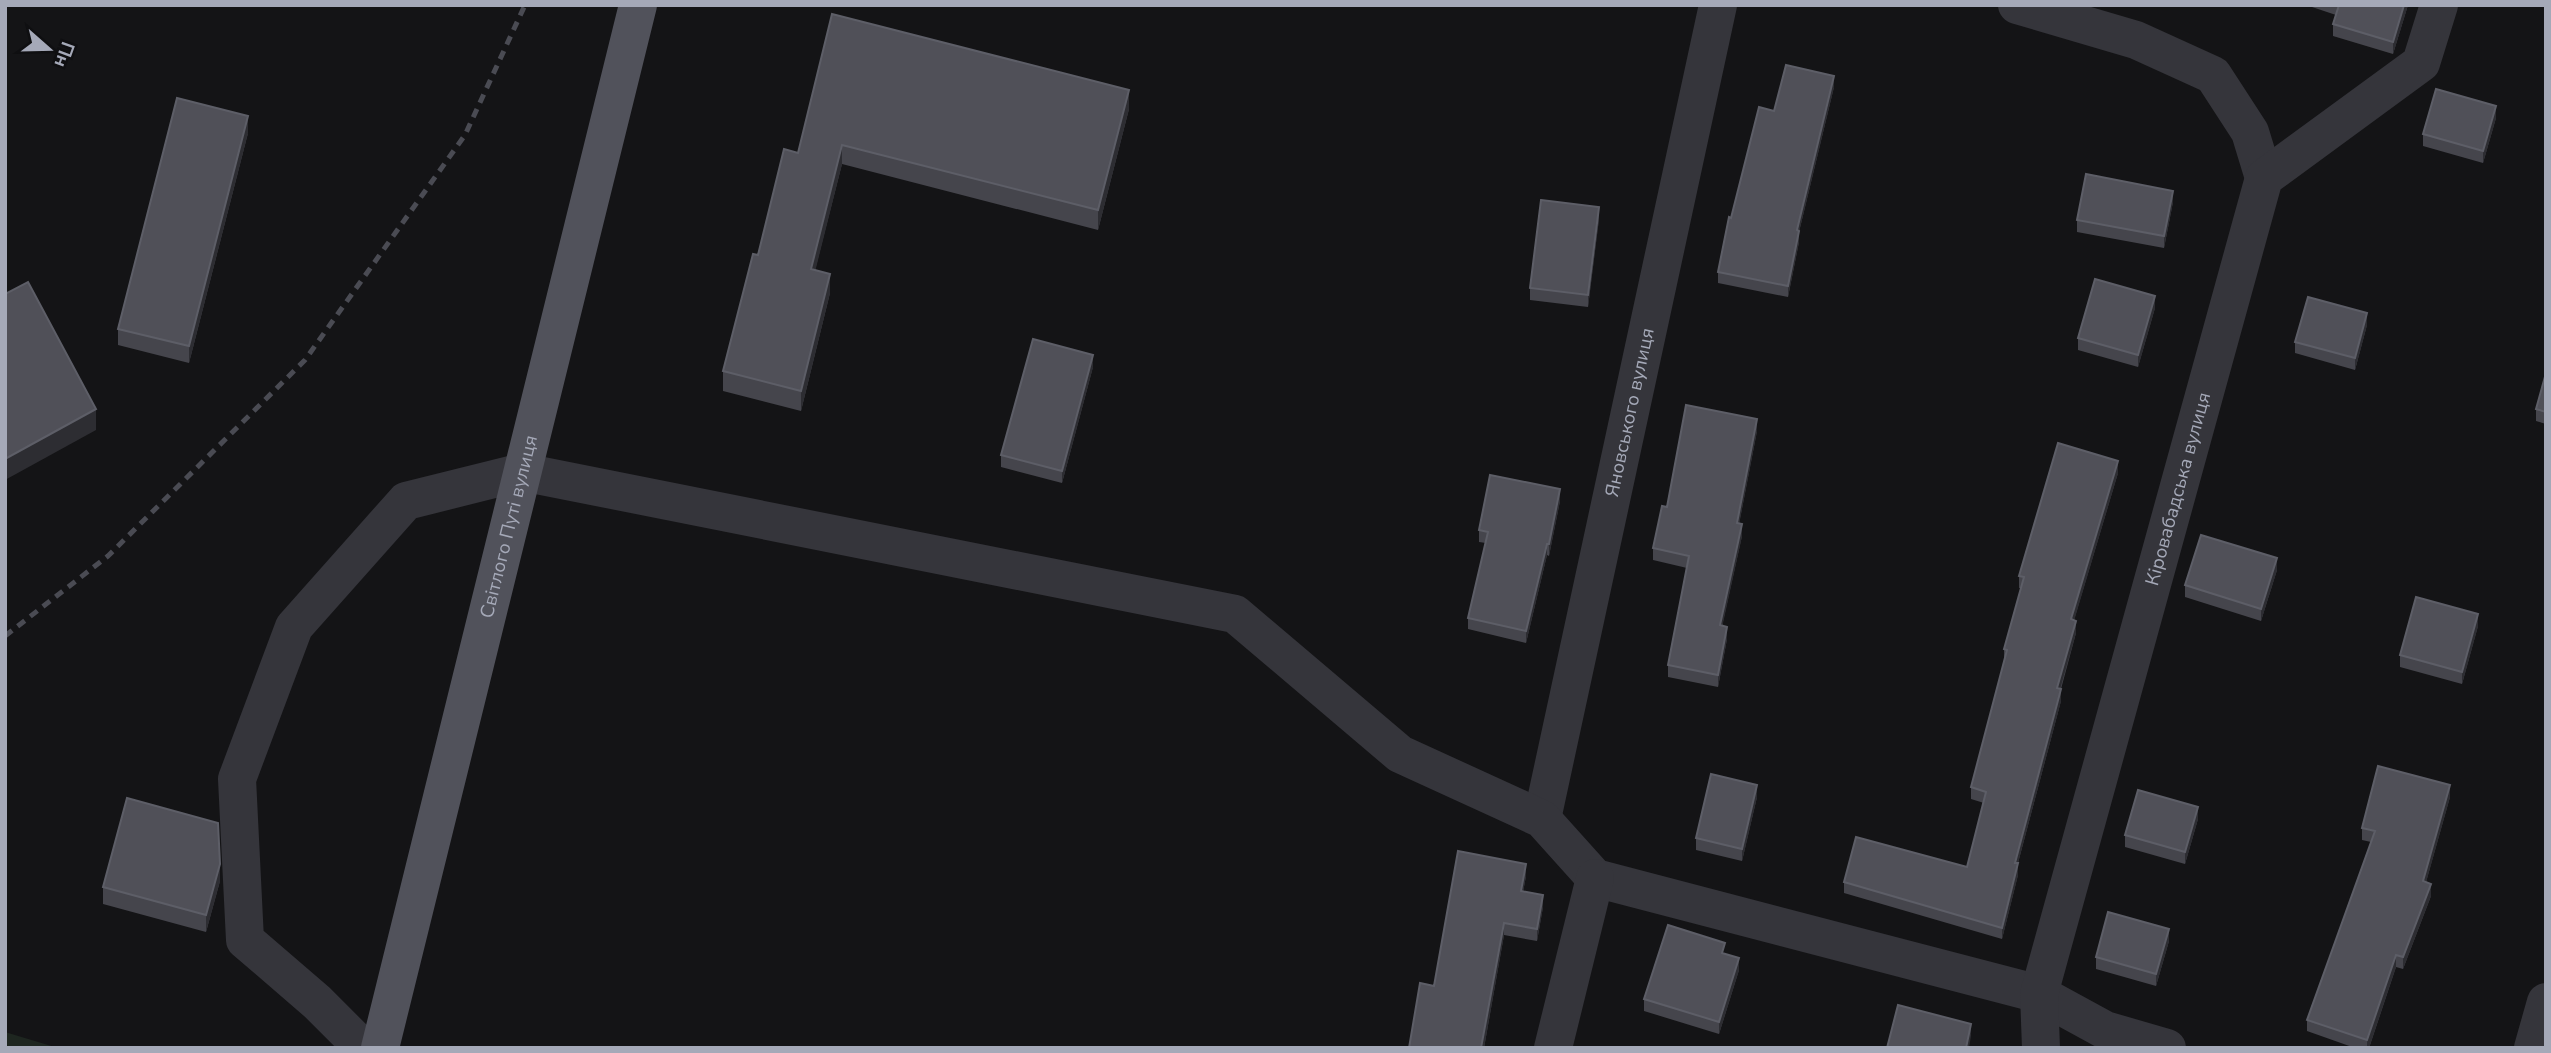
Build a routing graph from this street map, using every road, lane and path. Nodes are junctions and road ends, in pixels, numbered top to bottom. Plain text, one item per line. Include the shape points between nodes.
1 (638, 5) edge
2 (1718, 5) edge
3 (2017, 5) edge
4 (2439, 5) edge
5 (2264, 178) junction
6 (522, 472) junction
7 (1542, 819) junction
8 (1595, 878) junction
9 (2039, 994) junction
10 (2546, 1002) edge
11 (363, 1048) edge
12 (380, 1048) edge
13 (1553, 1048) edge
14 (2041, 1048) edge
15 (2166, 1048) edge
16 (2533, 1048) edge

1 - 6 main road, Світлого Путі вулиця
2 - 7 street, Яновського вулиця
3 - 5 street via 2136,40 2213,75 2250,132
4 - 5 street via 2421,63
5 - 9 street, Кіровабадська вулиця
6 - 7 street via 1235,614 1400,754
6 - 11 street via 406,501 294,627 237,779 245,940
6 - 12 main road, Світлого Путі вулиця
7 - 8 street
8 - 9 street
8 - 13 street
9 - 14 street, Кіровабадська вулиця
9 - 15 street via 2105,1030
10 - 16 street

